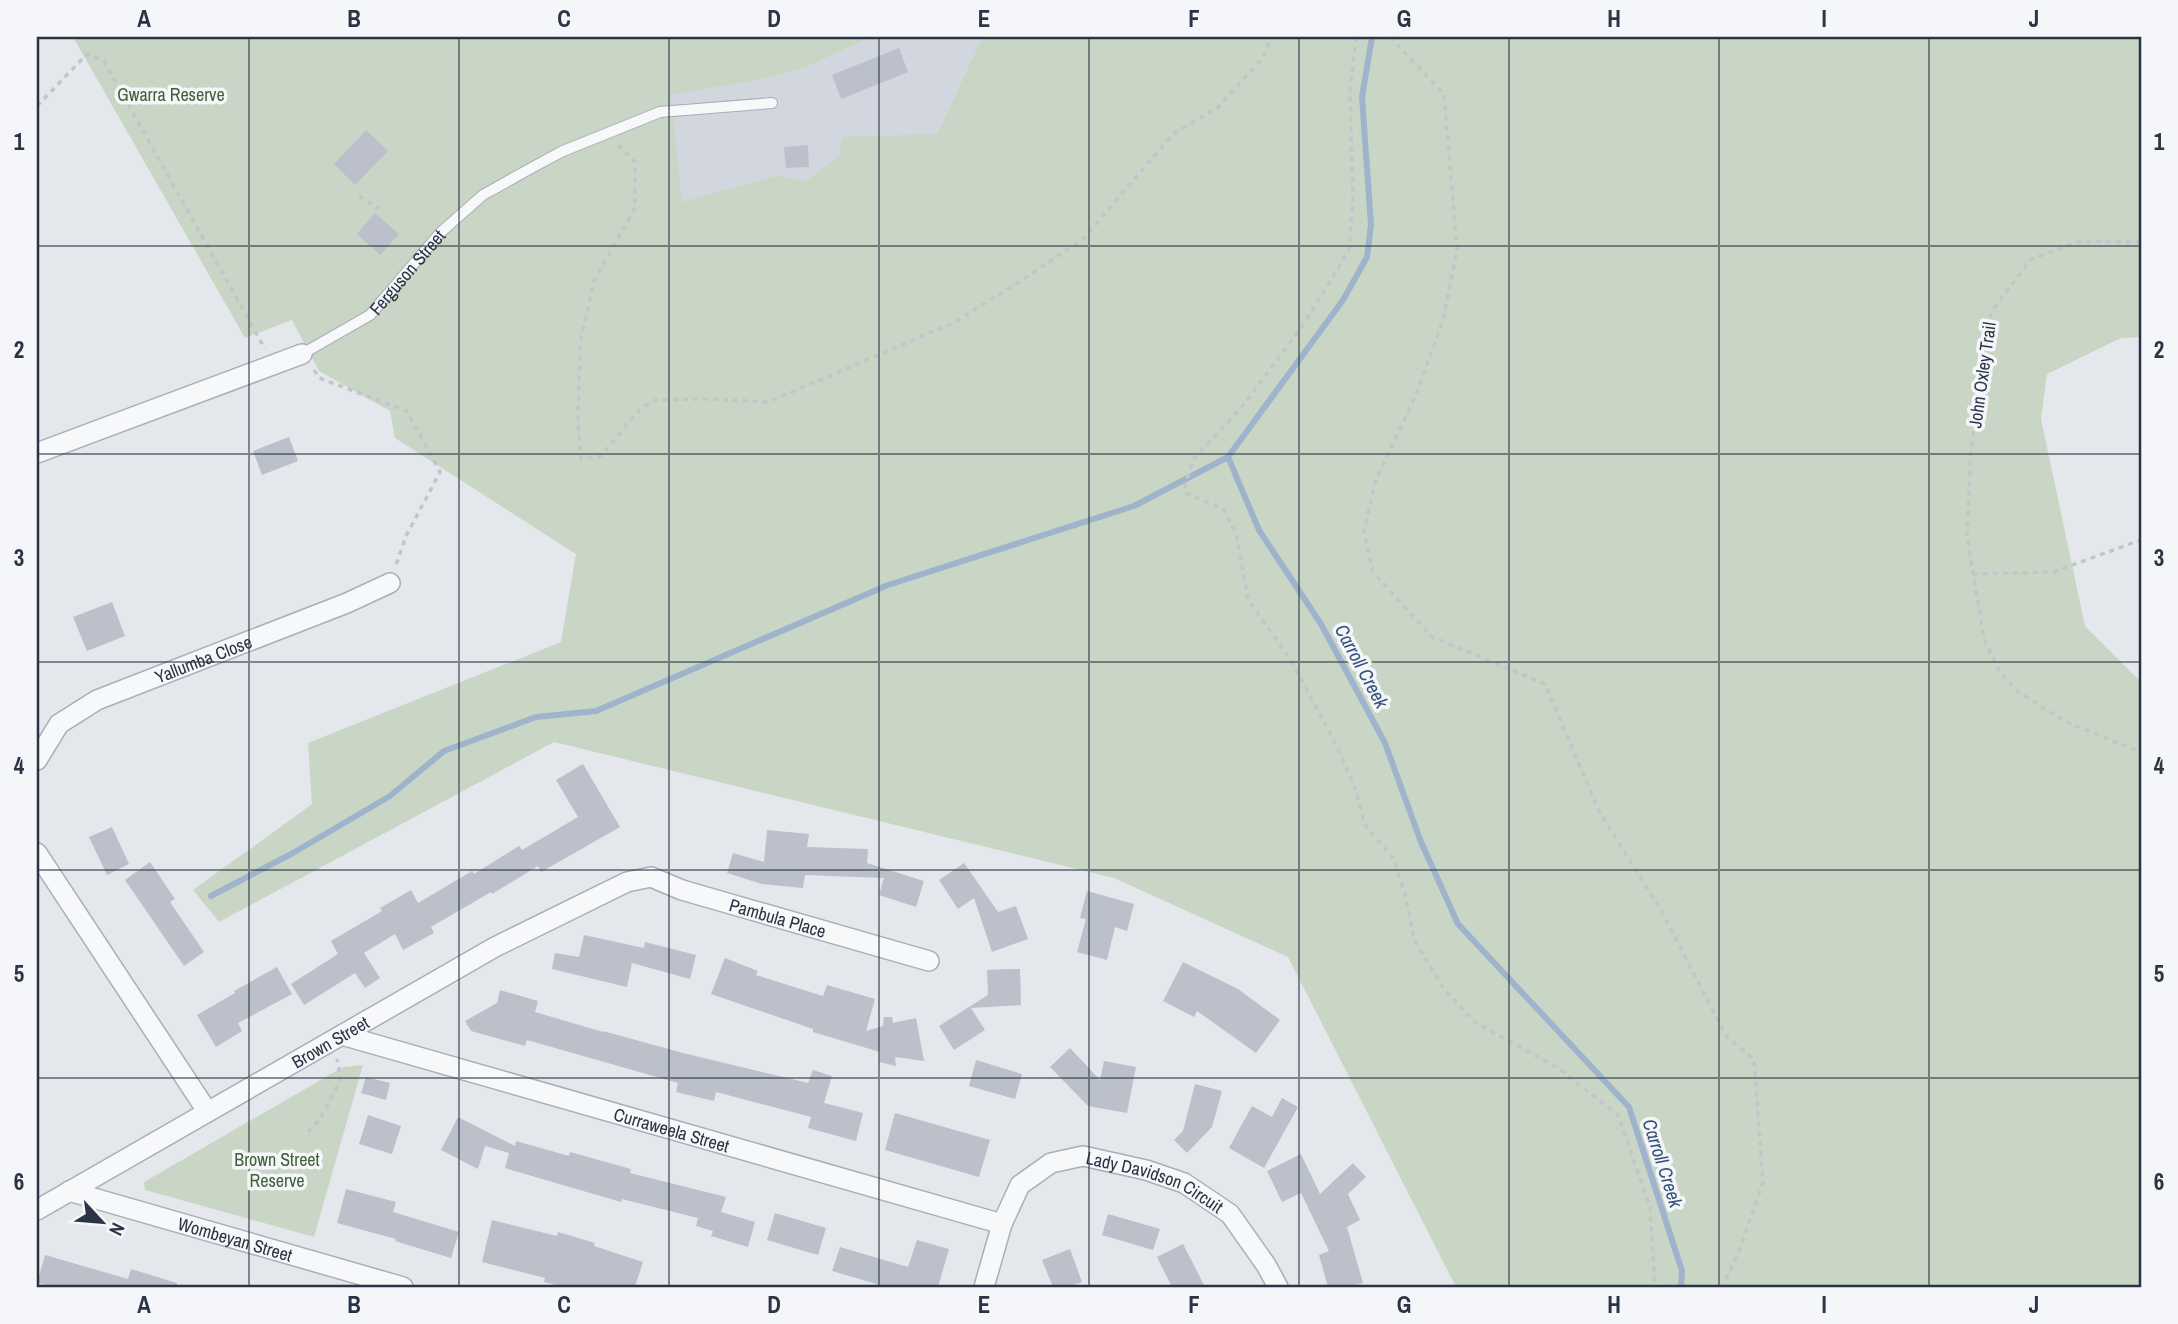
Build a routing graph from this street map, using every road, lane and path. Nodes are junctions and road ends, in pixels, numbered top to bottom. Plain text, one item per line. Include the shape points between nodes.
1 (1271, 37) edge
2 (1356, 37) edge
3 (1390, 37) edge
4 (772, 103) dead end
5 (37, 106) edge
6 (607, 133) junction
7 (359, 196) dead end
8 (379, 209) dead end
9 (2141, 242) edge
10 (302, 354) junction
11 (281, 362) junction
12 (37, 453) edge
13 (2141, 540) edge
14 (1973, 574) junction
15 (390, 583) joint
16 (2141, 752) edge
17 (37, 760) edge
18 (37, 853) edge
19 (627, 882) joint
20 (929, 961) dead end
21 (338, 1037) junction
22 (207, 1111) junction
23 (308, 1132) dead end
24 (69, 1191) junction
25 (37, 1210) edge
26 (1002, 1224) junction
27 (403, 1287) edge
28 (984, 1287) edge
29 (1278, 1287) edge
30 (1655, 1287) edge
31 (1722, 1287) edge

1 - 6 path via 1264,58 1217,108 1173,134 1084,238 951,324 768,402 656,400 640,409 601,456 581,459 580,343 594,281 635,208 635,162
2 - 30 path via 1350,91 1353,201 1349,250 1305,322 1246,402 1193,460 1186,493 1223,509 1236,533 1248,599 1292,662 1334,741 1354,785 1365,825 1393,858 1414,940 1444,989 1476,1023 1558,1068 1618,1115 1650,1207
3 - 31 path via 1444,94 1457,249 1443,320 1416,395 1376,479 1364,532 1373,572 1432,638 1545,684 1599,811 1662,912 1726,1036 1754,1059 1763,1182
4 - 6 lane, Ferguson Street via 660,112
5 - 11 path via 88,54 104,61 262,346
6 - 10 lane, Ferguson Street via 483,195 442,232 370,315
7 - 8 path
9 - 14 path, John Oxley Trail via 2081,241 2031,259 1991,312 1971,449 1967,536
10 - 11 street, Ferguson Street
10 - 15 path via 319,378 407,411 440,472 406,536
11 - 12 street, Ferguson Street
13 - 14 path via 2053,572
14 - 16 path, John Oxley Trail via 1984,639 2000,672 2017,691 2066,722
15 - 17 street, Yallumba Close via 97,701 59,724
18 - 22 street
19 - 20 street, Pambula Place via 651,877
19 - 21 street, Brown Street via 495,947
21 - 22 street, Brown Street
21 - 23 path via 341,1079
21 - 26 street, Curraweela Street
22 - 24 street, Brown Street
24 - 25 street, Brown Street
24 - 27 street, Wombeyan Street
26 - 28 street, Lady Davidson Circuit
26 - 29 street, Lady Davidson Circuit via 1020,1185 1051,1163 1083,1156 1146,1170 1184,1183 1230,1214

